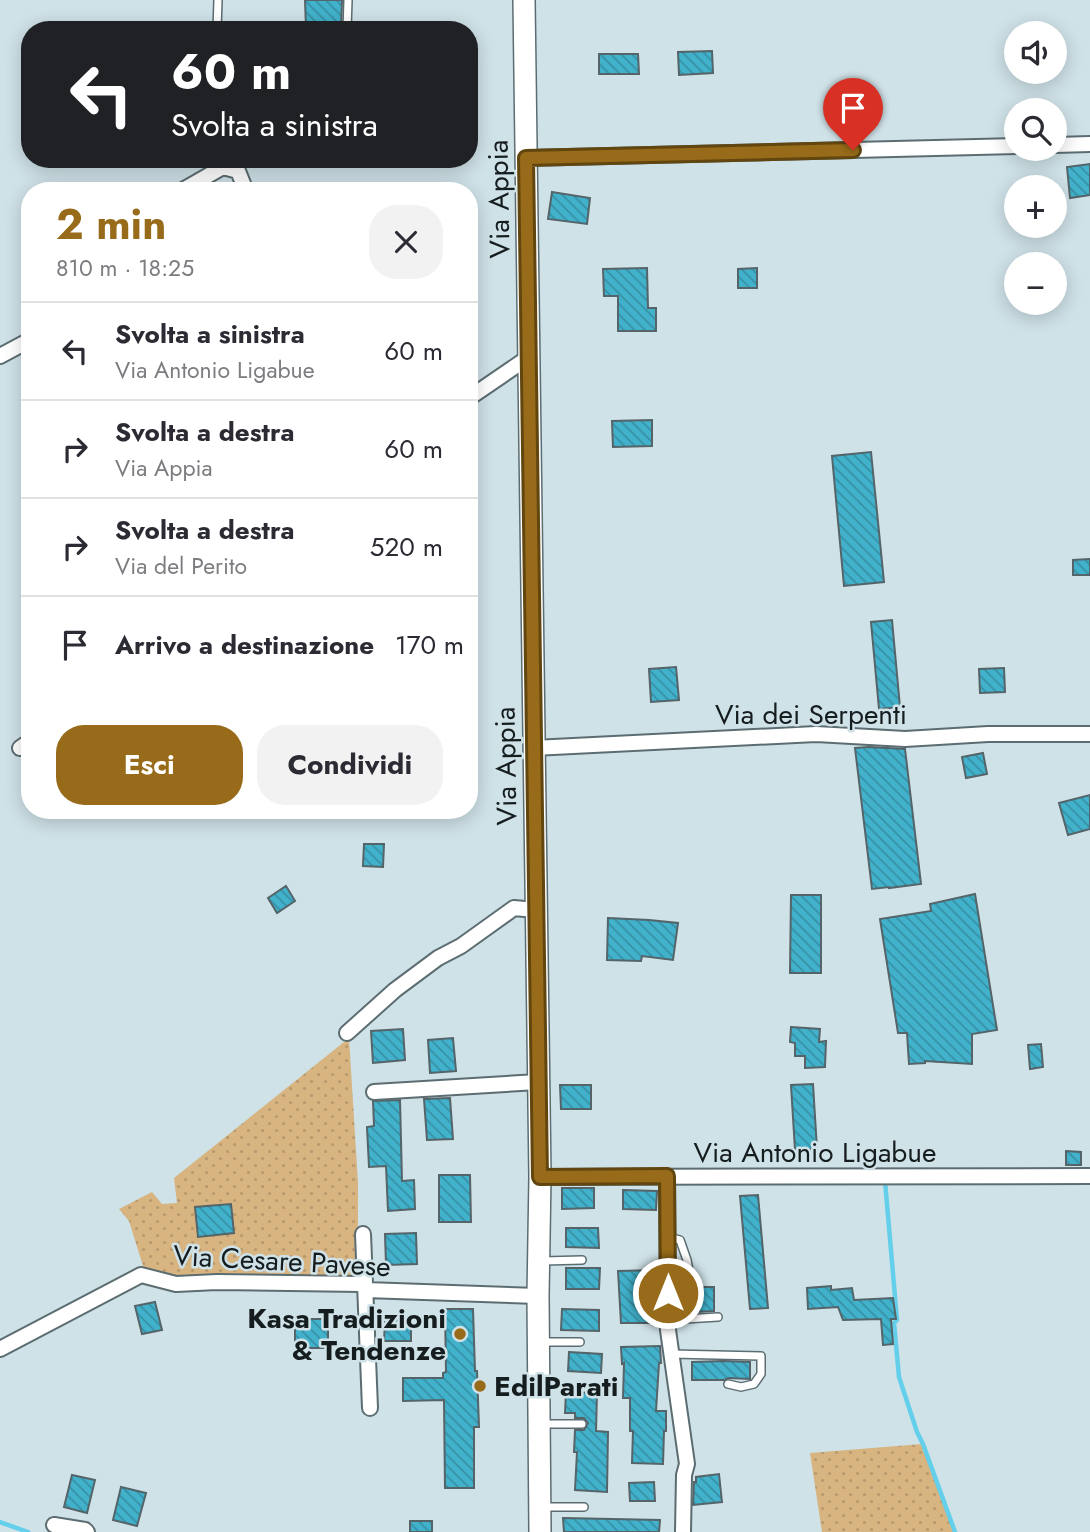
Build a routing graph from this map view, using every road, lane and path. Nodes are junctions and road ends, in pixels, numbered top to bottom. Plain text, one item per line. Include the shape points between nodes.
1 (218, 0) edge
2 (348, 0) edge
3 (524, 0) edge
4 (218, 21) edge
5 (347, 21) edge
6 (1090, 144) edge
7 (1067, 145) edge
8 (1004, 146) edge
9 (526, 158) junction
10 (221, 168) edge
11 (226, 168) edge
12 (197, 182) edge
13 (242, 182) edge
14 (21, 345) edge
15 (0, 356) edge
16 (529, 357) junction
17 (478, 392) edge
18 (1090, 734) edge
19 (533, 748) junction
20 (535, 911) junction
21 (347, 1033) dead end
22 (538, 1082) junction
23 (374, 1092) dead end
24 (667, 1176) junction
25 (1090, 1176) edge
26 (540, 1177) junction
27 (363, 1234) dead end
28 (667, 1237) junction
29 (582, 1260) dead end
30 (538, 1261) junction
31 (691, 1282) dead end
32 (366, 1290) junction
33 (538, 1296) junction
34 (718, 1317) dead end
35 (668, 1320) junction
36 (580, 1342) dead end
37 (538, 1343) junction
38 (0, 1349) edge
39 (671, 1354) junction
40 (728, 1384) dead end
41 (370, 1408) dead end
42 (539, 1424) junction
43 (582, 1424) dead end
44 (540, 1507) junction
45 (584, 1507) dead end
46 (54, 1525) dead end
47 (87, 1532) edge
48 (540, 1532) edge
49 (683, 1532) edge

1 - 4 lane
2 - 5 lane
3 - 9 main road, Via Appia
6 - 7 street
8 - 9 street
9 - 16 main road, Via Appia
10 - 12 street
11 - 13 street via 238,172
14 - 15 street
16 - 17 street
16 - 19 main road, Via Appia
18 - 19 street, Via dei Serpenti via 905,739 816,734
19 - 20 main road, Via Appia
20 - 21 street via 514,908 395,990
20 - 22 main road, Via Appia
22 - 23 street
22 - 26 main road, Via Appia
24 - 25 street, Via Antonio Ligabue
24 - 26 street, Via Antonio Ligabue
24 - 28 street
26 - 30 main road, Via Appia
27 - 32 street
28 - 31 lane via 680,1240
28 - 35 street
29 - 30 lane
30 - 33 main road, Via Appia
32 - 33 street, Via Cesare Pavese
32 - 38 street, Via Cesare Pavese via 360,1284 176,1284 141,1275
32 - 41 street
33 - 37 main road, Via Appia
34 - 35 lane
35 - 39 street
36 - 37 lane
37 - 42 main road, Via Appia
39 - 40 lane via 761,1356 761,1374 754,1384
39 - 49 street via 687,1464
42 - 43 lane
42 - 44 main road, Via Appia
44 - 45 lane
44 - 48 main road, Via Appia
46 - 47 street

